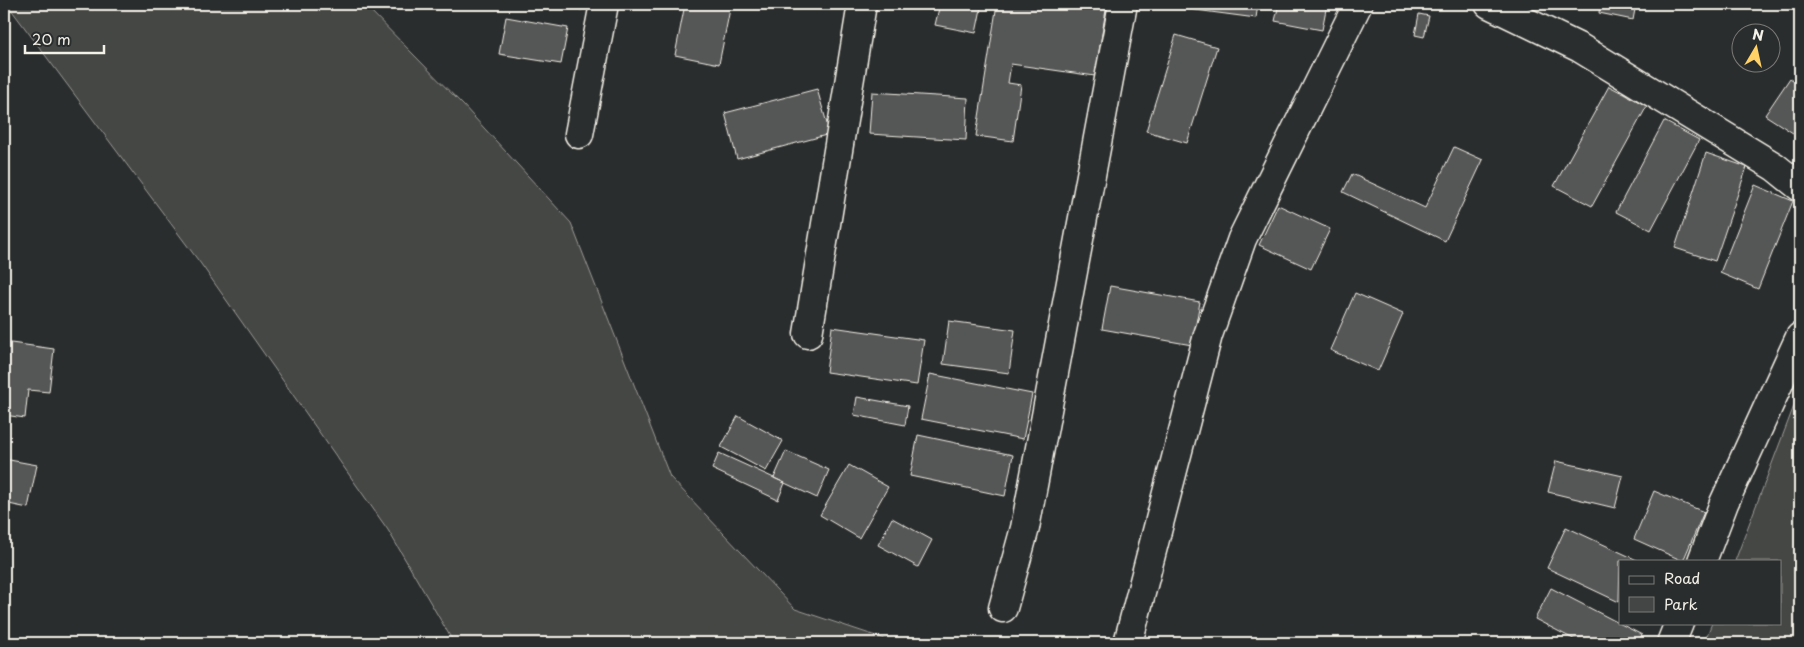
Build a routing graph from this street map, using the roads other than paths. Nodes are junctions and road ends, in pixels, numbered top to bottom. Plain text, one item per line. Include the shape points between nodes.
1 (604, 4) edge
2 (862, 4) edge
3 (1123, 4) edge
4 (1358, 4) edge
5 (1488, 4) edge
6 (579, 134) dead end
7 (1800, 186) edge
8 (808, 334) dead end
9 (1800, 337) edge
10 (1702, 560) edge
11 (1003, 608) dead end
12 (1679, 624) edge
13 (1128, 643) edge
14 (1671, 643) edge

1 - 6 street
2 - 8 street
3 - 11 street via 1025,528
4 - 13 street via 1242,239 1208,335
5 - 7 street via 1580,48
9 - 10 street via 1724,503
12 - 14 street

